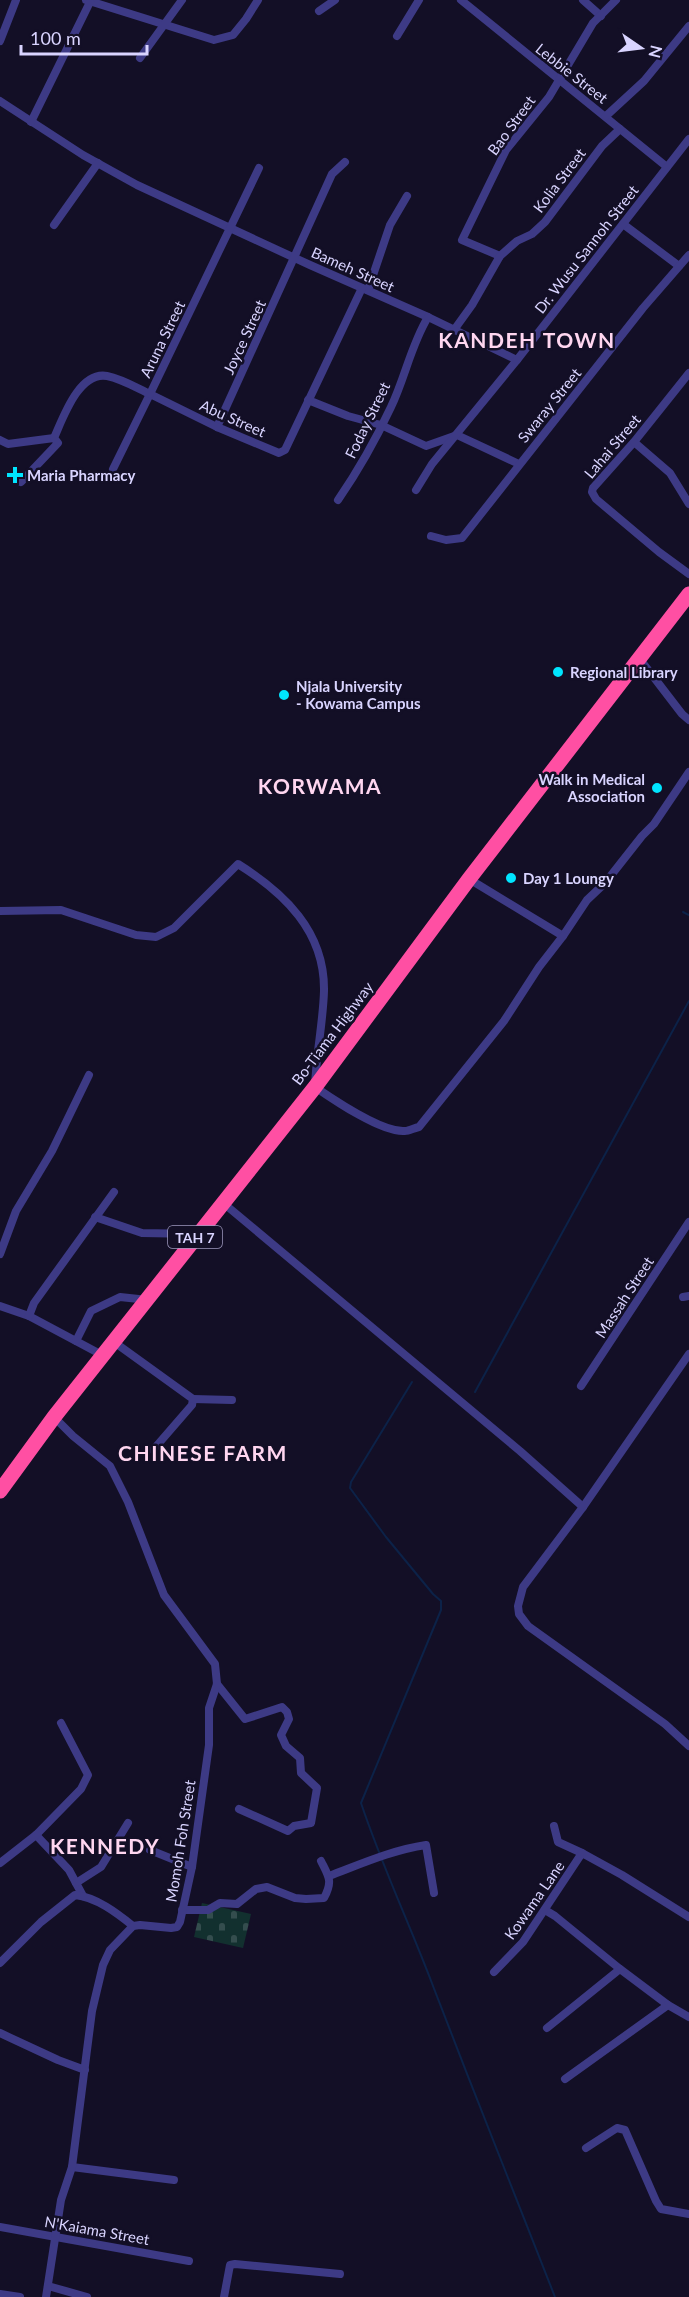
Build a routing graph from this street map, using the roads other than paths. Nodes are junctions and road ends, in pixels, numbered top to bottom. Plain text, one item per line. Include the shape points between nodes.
1 (16, 0) edge
2 (182, 0) edge
3 (258, 0) edge
4 (335, 0) edge
5 (419, 0) edge
6 (461, 0) edge
7 (582, 0) edge
8 (616, 0) edge
9 (88, 1) edge
10 (319, 11) dead end
11 (601, 16) junction
12 (164, 26) junction
13 (689, 26) edge
14 (397, 36) dead end
15 (0, 41) edge
16 (140, 58) dead end
17 (559, 80) junction
18 (0, 101) edge
19 (606, 116) junction
20 (32, 122) junction
21 (620, 129) junction
22 (689, 139) edge
23 (345, 162) dead end
24 (98, 163) junction
25 (667, 167) junction
26 (259, 168) dead end
27 (407, 196) dead end
28 (622, 224) junction
29 (54, 225) dead end
30 (230, 228) junction
31 (689, 255) edge
32 (500, 256) junction
33 (295, 258) junction
34 (679, 266) junction
35 (365, 289) junction
36 (429, 317) junction
37 (454, 330) junction
38 (517, 360) junction
39 (689, 374) edge
40 (150, 394) junction
41 (308, 400) junction
42 (381, 425) junction
43 (217, 427) junction
44 (457, 435) junction
45 (0, 440) edge
46 (56, 441) junction
47 (634, 442) junction
48 (519, 464) junction
49 (113, 469) dead end
50 (21, 482) dead end
51 (416, 490) dead end
52 (338, 500) dead end
53 (689, 504) edge
54 (431, 536) dead end
55 (689, 574) edge
56 (689, 594) edge
57 (639, 658) junction
58 (689, 720) edge
59 (689, 772) edge
60 (469, 879) junction
61 (0, 911) edge
62 (563, 936) junction
63 (89, 1075) dead end
64 (315, 1087) junction
65 (114, 1192) dead end
66 (222, 1202) junction
67 (94, 1217) junction
68 (689, 1222) edge
69 (197, 1234) junction
70 (0, 1254) edge
71 (148, 1300) junction
72 (0, 1306) edge
73 (29, 1316) junction
74 (76, 1341) junction
75 (114, 1342) junction
76 (689, 1354) edge
77 (104, 1356) junction
78 (581, 1386) dead end
79 (193, 1399) junction
80 (232, 1400) dead end
81 (54, 1417) junction
82 (153, 1450) dead end
83 (2, 1485) edge
84 (583, 1507) junction
85 (217, 1684) junction
86 (61, 1723) dead end
87 (689, 1746) edge
88 (239, 1809) dead end
89 (128, 1823) dead end
90 (554, 1826) dead end
91 (36, 1836) junction
92 (150, 1850) dead end
93 (582, 1853) junction
94 (321, 1861) dead end
95 (0, 1863) edge
96 (192, 1867) junction
97 (329, 1876) junction
98 (76, 1883) junction
99 (434, 1893) dead end
100 (83, 1896) junction
101 (182, 1910) junction
102 (545, 1910) junction
103 (689, 1917) edge
104 (133, 1926) junction
105 (0, 1963) edge
106 (620, 1969) junction
107 (494, 1972) dead end
108 (668, 2005) junction
109 (689, 2017) edge
110 (547, 2028) dead end
111 (0, 2033) edge
112 (85, 2070) junction
113 (565, 2079) dead end
114 (586, 2148) dead end
115 (72, 2167) junction
116 (174, 2180) dead end
117 (689, 2214) edge
118 (0, 2227) edge
119 (56, 2236) junction
120 (189, 2261) dead end
121 (340, 2274) dead end
122 (48, 2286) junction
123 (0, 2294) edge
124 (20, 2297) edge
125 (46, 2297) edge
126 (87, 2297) edge
127 (224, 2297) edge

1 - 15 street
2 - 12 street
3 - 12 street via 233,35 214,40
4 - 10 street
5 - 14 street
6 - 17 street, Lebbie Street
7 - 11 street
8 - 11 street, Bao Street
9 - 12 street
9 - 20 street
11 - 17 street, Bao Street
12 - 16 street
13 - 19 street via 644,81
17 - 19 street, Lebbie Street
17 - 32 street, Bao Street via 506,150 462,240
18 - 20 street, Bameh Street
19 - 21 street, Lebbie Street
20 - 24 street, Bameh Street
21 - 25 street, Lebbie Street
21 - 32 street, Kolia Street via 602,146 545,222
22 - 25 street, Dr. Wusu Sannoh Street
23 - 33 street, Joyce Street via 332,174
24 - 29 street
24 - 30 street, Bameh Street
25 - 28 street, Dr. Wusu Sannoh Street
26 - 30 street, Aruna Street
27 - 35 street, Abu Street via 390,225
28 - 34 street
28 - 38 street, Dr. Wusu Sannoh Street
30 - 33 street, Bameh Street
30 - 40 street, Aruna Street
31 - 34 street, Swaray Street
32 - 37 street, Kolia Street
33 - 35 street, Bameh Street
33 - 43 street, Joyce Street
34 - 48 street, Swaray Street
35 - 36 street, Bameh Street
35 - 41 street, Abu Street
36 - 37 street, Bameh Street
36 - 42 street, Foday Street
37 - 38 street, Bameh Street
38 - 44 street, Dr. Wusu Sannoh Street
39 - 47 street, Lahai Street
40 - 43 street, Abu Street
40 - 46 street, Aruna Street via 106,376 94,376 66,410
40 - 49 street
41 - 42 street
41 - 43 street, Abu Street via 285,450 279,453
42 - 44 street via 426,446
42 - 52 street, Foday Street
44 - 48 street
44 - 51 street, Dr. Wusu Sannoh Street
45 - 46 street via 8,444
46 - 50 street
47 - 53 street via 670,473
47 - 55 street, Lahai Street via 593,488 593,495
48 - 54 street, Swaray Street via 462,538 446,540
56 - 57 highway, Bo-Tiama Highway / TAH 7
57 - 58 street
57 - 60 highway, Bo-Tiama Highway / TAH 7
59 - 62 street via 654,824 587,900
60 - 62 street
60 - 64 highway, Bo-Tiama Highway / TAH 7
61 - 64 street via 61,910 136,935 156,937 174,928 238,864 285,898 309,930 321,958 324,990
62 - 64 street via 504,1021 418,1127 404,1132 375,1123
63 - 70 street via 52,1151 16,1211
64 - 66 highway, Bo-Tiama Highway / TAH 7
65 - 67 street
66 - 69 highway, Bo-Tiama Highway / TAH 7
66 - 84 street
67 - 69 street via 142,1233
67 - 73 street
68 - 78 street, Massah Street
69 - 71 highway, Bo-Tiama Highway / TAH 7
71 - 74 street via 120,1297 91,1311
71 - 75 highway, Bo-Tiama Highway / TAH 7
72 - 73 street
73 - 74 street
74 - 77 street
75 - 77 highway, Bo-Tiama Highway / TAH 7
75 - 79 street
76 - 84 street
77 - 81 highway, Bo-Tiama Highway / TAH 7
79 - 80 street
79 - 82 street via 192,1406
81 - 83 highway, Bo-Tiama Highway / TAH 7
81 - 85 street via 110,1466 164,1595 214,1664
84 - 87 street via 523,1587 519,1614 528,1626
85 - 88 street via 245,1719 282,1707 287,1712 289,1719 280,1735 300,1758 301,1773 317,1788 311,1823 288,1831
85 - 96 street, Momoh Foh Street via 209,1708 210,1737
86 - 91 street via 88,1775 81,1789
89 - 98 street via 101,1867
90 - 93 street via 558,1842
91 - 95 street
91 - 98 street via 69,1870
92 - 96 street
93 - 102 street, Kowama Lane
93 - 103 street, Kowama Lane
94 - 97 street
96 - 101 street, Momoh Foh Street
97 - 99 street via 409,1847 426,1845
97 - 101 street via 330,1887 324,1898 295,1898 267,1887 256,1889 237,1904
98 - 100 street
100 - 104 street via 117,1912
100 - 105 street via 75,1895 40,1922
101 - 104 street, Momoh Foh Street via 177,1926 171,1928
102 - 106 street
102 - 107 street, Kowama Lane via 524,1942
104 - 112 street via 110,1950 103,1965 92,2011
106 - 108 street
106 - 110 street
108 - 109 street
108 - 113 street
111 - 112 street
112 - 115 street
114 - 117 street via 617,2127 625,2130 661,2209
115 - 116 street
115 - 119 street via 61,2200
118 - 119 street, N'Kaiama Street
119 - 120 street, N'Kaiama Street
119 - 122 street
121 - 127 street via 235,2264 231,2265
122 - 125 street
122 - 126 street
123 - 124 street

